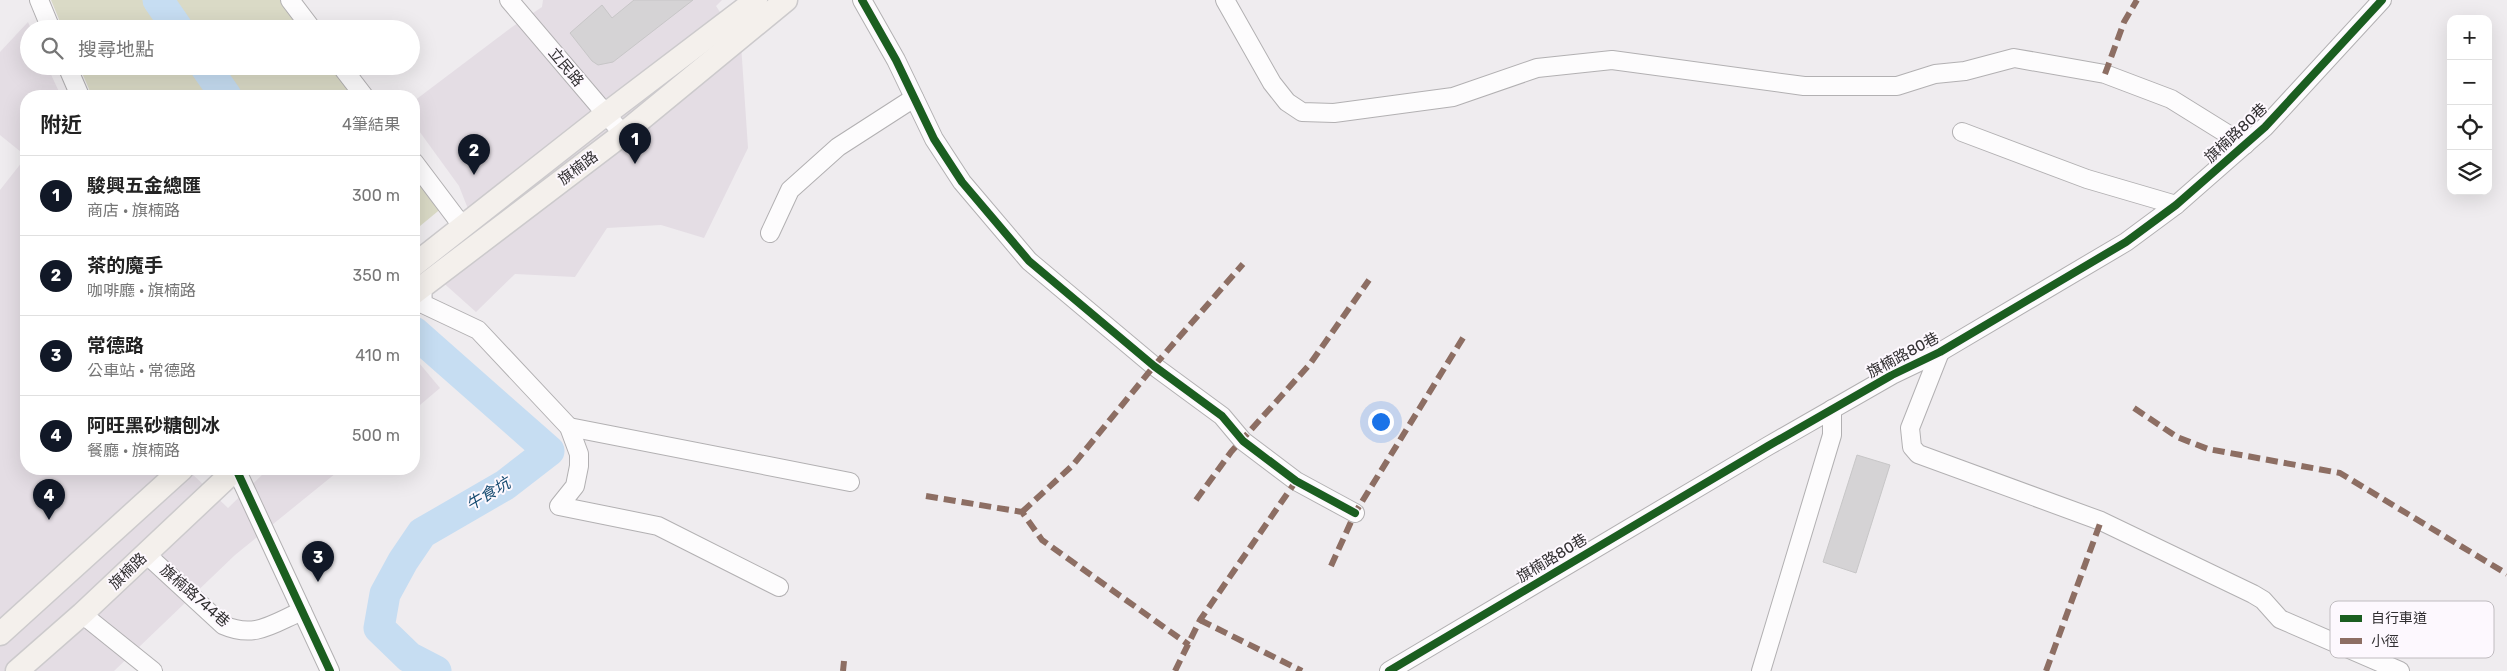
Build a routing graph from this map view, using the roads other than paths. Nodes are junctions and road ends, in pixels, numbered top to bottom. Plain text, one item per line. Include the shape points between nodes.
1 (39, 0) edge
2 (290, 0) edge
3 (509, 0) edge
4 (756, 0) edge
5 (786, 0) edge
6 (862, 0) edge
7 (1225, 0) edge
8 (2382, 0) edge
9 (47, 20) edge
10 (305, 20) edge
11 (71, 75) edge
12 (348, 75) edge
13 (77, 90) edge
14 (359, 90) edge
15 (914, 98) junction
16 (606, 114) junction
17 (1962, 132) dead end
18 (623, 134) junction
19 (2245, 144) junction
20 (420, 170) edge
21 (2176, 205) junction
22 (463, 227) junction
23 (770, 233) dead end
24 (420, 260) edge
25 (420, 288) edge
26 (420, 296) edge
27 (1940, 352) junction
28 (1832, 409) junction
29 (570, 427) junction
30 (175, 475) edge
31 (230, 475) edge
32 (239, 475) edge
33 (850, 482) dead end
34 (1355, 513) dead end
35 (146, 554) junction
36 (779, 587) dead end
37 (302, 611) junction
38 (82, 614) junction
39 (1, 631) edge
40 (2330, 641) edge
41 (2370, 658) edge
42 (17, 671) edge
43 (153, 671) edge
44 (330, 671) edge
45 (1389, 671) edge
46 (1761, 671) edge
47 (2400, 671) edge

1 - 9 street
2 - 10 street
3 - 16 street, 立民路
4 - 16 main road, 旗楠路
5 - 18 main road, 旗楠路
6 - 15 street
7 - 19 street via 1272,82 1287,102 1302,112 1334,114 1453,97 1537,68 1612,60 1804,86 1897,86 1935,74 1964,71 2014,58 2104,74 2163,96
8 - 19 street, 旗楠路80巷
11 - 13 street
12 - 14 street
15 - 23 street via 838,147 790,190
15 - 34 street via 934,139 962,182 1029,260 1154,366 1222,416 1243,441 1296,481
16 - 18 street, 立民路
16 - 22 main road, 旗楠路
17 - 21 street via 2087,179
18 - 25 main road, 旗楠路
19 - 21 street, 旗楠路80巷
20 - 22 street
21 - 27 street, 旗楠路80巷 via 2126,242
22 - 24 main road, 旗楠路
26 - 29 street via 423,304 478,330
27 - 28 street, 旗楠路80巷
27 - 40 street via 1910,428 1909,438 1918,454 2133,534 2253,594 2280,619
28 - 45 street, 旗楠路80巷
28 - 46 street via 1832,435
29 - 33 street
29 - 36 street via 579,454 579,466 575,486 559,506 658,526
30 - 39 main road
31 - 35 main road, 旗楠路
32 - 37 street
35 - 37 street, 旗楠路744巷 via 223,625 236,631 253,632
35 - 38 main road, 旗楠路
37 - 44 street
38 - 42 main road, 旗楠路
38 - 43 street
41 - 47 street

